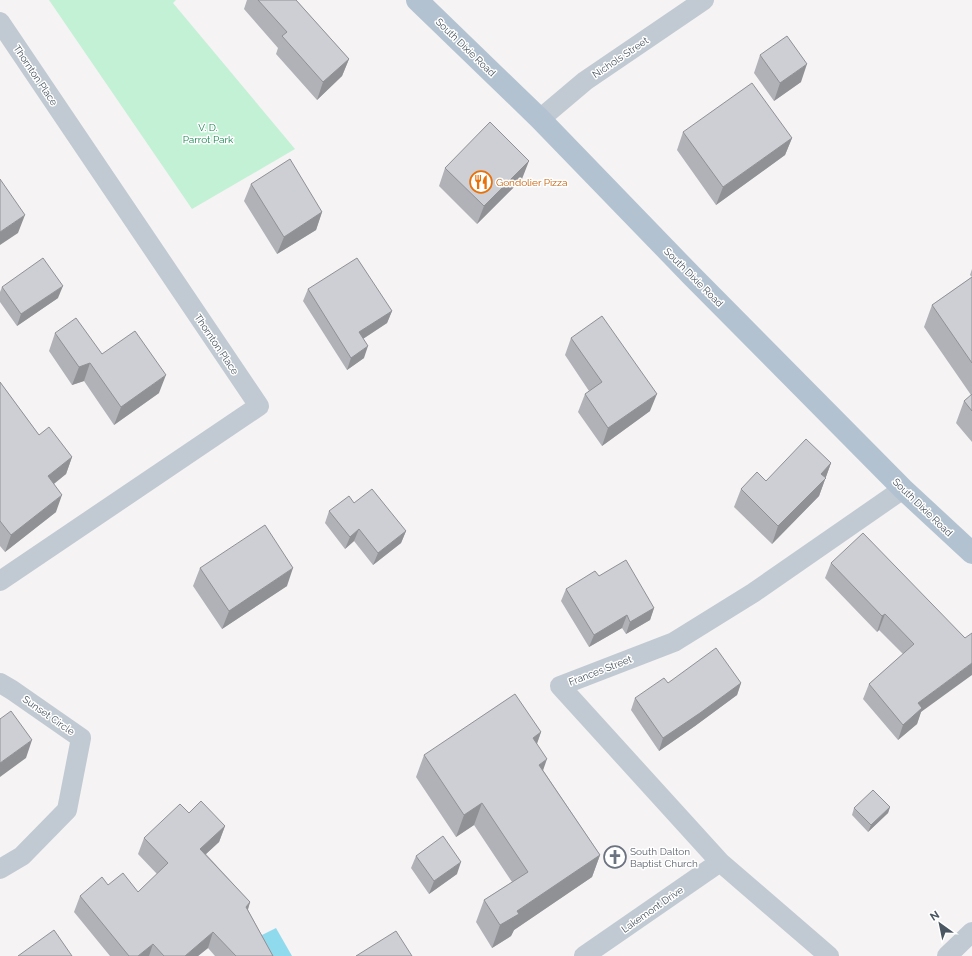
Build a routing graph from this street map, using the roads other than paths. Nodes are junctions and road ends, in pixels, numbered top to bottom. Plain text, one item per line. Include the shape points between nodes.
1 (417, 0) edge
2 (704, 0) edge
3 (0, 22) edge
4 (540, 120) junction
5 (903, 489) junction
6 (972, 553) edge
7 (0, 580) edge
8 (0, 683) edge
9 (720, 862) junction
10 (0, 869) edge
11 (972, 932) edge
12 (584, 956) edge
13 (829, 956) edge
14 (947, 956) edge

1 - 4 main road, South Dixie Road
2 - 4 street, Nichols Street via 585,80
3 - 7 street, Thornton Place via 259,406
4 - 5 main road, South Dixie Road
5 - 6 main road, South Dixie Road
5 - 9 street, Frances Street via 753,593 674,642 560,686
8 - 10 street, Sunset Circle via 81,738 67,810 22,856
9 - 12 street, Lakemont Drive
9 - 13 street, Frances Street
11 - 14 street

